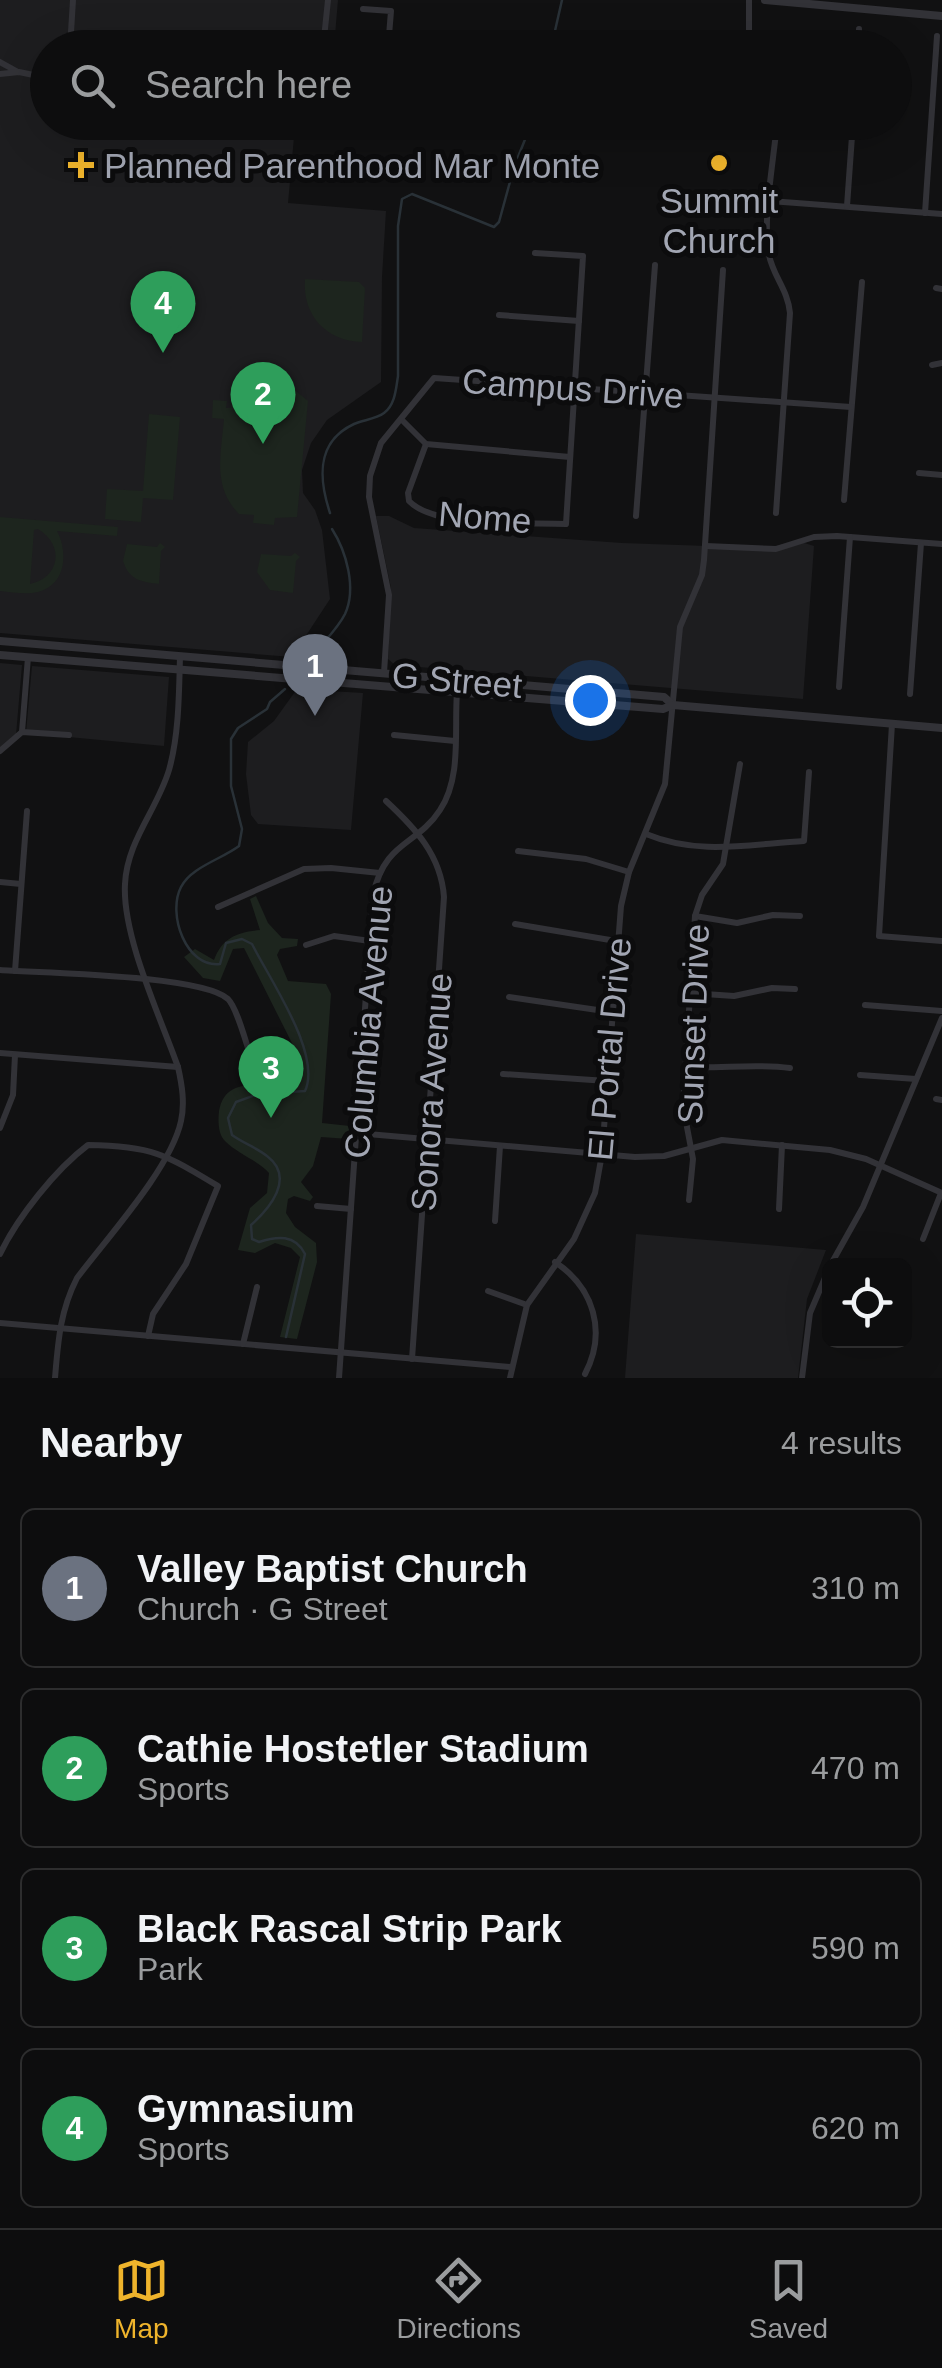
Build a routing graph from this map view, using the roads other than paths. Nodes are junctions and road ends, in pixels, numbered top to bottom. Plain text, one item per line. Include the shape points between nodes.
1 (73, 0) edge
2 (328, 0) edge
3 (749, 0) edge
4 (765, 0) edge
5 (363, 9) dead end
6 (942, 16) edge
7 (71, 30) edge
8 (325, 30) edge
9 (389, 30) edge
10 (749, 30) edge
11 (937, 36) dead end
12 (0, 62) edge
13 (19, 72) junction
14 (0, 74) edge
15 (30, 74) edge
16 (775, 140) edge
17 (851, 140) edge
18 (770, 201) junction
19 (847, 206) junction
20 (925, 213) junction
21 (942, 214) edge
22 (535, 252) dead end
23 (655, 266) dead end
24 (723, 270) dead end
25 (862, 282) dead end
26 (499, 316) dead end
27 (579, 321) junction
28 (942, 364) edge
29 (932, 365) dead end
30 (574, 388) junction
31 (646, 393) junction
32 (714, 398) junction
33 (784, 403) junction
34 (851, 407) junction
35 (401, 420) junction
36 (426, 444) junction
37 (570, 457) junction
38 (919, 473) dead end
39 (942, 475) edge
40 (844, 500) dead end
41 (776, 513) dead end
42 (636, 516) dead end
43 (850, 537) junction
44 (920, 543) junction
45 (942, 544) edge
46 (706, 546) junction
47 (0, 641) edge
48 (29, 643) junction
49 (0, 655) edge
50 (180, 656) junction
51 (28, 657) junction
52 (180, 670) junction
53 (384, 673) junction
54 (840, 687) dead end
55 (458, 692) junction
56 (910, 694) dead end
57 (673, 705) junction
58 (892, 724) junction
59 (942, 728) edge
60 (22, 732) junction
61 (69, 735) dead end
62 (394, 735) dead end
63 (455, 740) junction
64 (0, 752) edge
65 (740, 764) dead end
66 (809, 772) dead end
67 (386, 801) dead end
68 (27, 811) dead end
69 (417, 832) junction
70 (646, 834) junction
71 (726, 849) junction
72 (518, 851) dead end
73 (629, 872) junction
74 (380, 873) junction
75 (0, 882) edge
76 (22, 884) junction
77 (218, 906) dead end
78 (695, 916) junction
79 (800, 916) dead end
80 (515, 924) dead end
81 (370, 940) junction
82 (942, 940) edge
83 (616, 941) junction
84 (306, 944) dead end
85 (0, 970) edge
86 (14, 971) junction
87 (148, 981) junction
88 (795, 989) dead end
89 (690, 993) junction
90 (509, 998) dead end
91 (865, 1005) dead end
92 (612, 1012) junction
93 (942, 1014) edge
94 (0, 1054) edge
95 (15, 1055) junction
96 (253, 1064) dead end
97 (178, 1067) junction
98 (685, 1068) junction
99 (790, 1068) dead end
100 (503, 1074) dead end
101 (860, 1074) dead end
102 (916, 1080) junction
103 (607, 1082) junction
104 (0, 1128) edge
105 (356, 1133) junction
106 (428, 1140) junction
107 (500, 1146) junction
108 (782, 1146) junction
109 (691, 1148) junction
110 (602, 1154) junction
111 (167, 1156) junction
112 (881, 1164) junction
113 (942, 1193) edge
114 (689, 1200) dead end
115 (316, 1206) dead end
116 (351, 1209) junction
117 (779, 1210) dead end
118 (495, 1221) dead end
119 (923, 1239) dead end
120 (0, 1254) edge
121 (835, 1258) edge
122 (555, 1262) junction
123 (822, 1285) edge
124 (257, 1287) dead end
125 (488, 1291) dead end
126 (527, 1305) junction
127 (0, 1324) edge
128 (58, 1328) junction
129 (148, 1336) junction
130 (243, 1344) junction
131 (341, 1353) junction
132 (412, 1359) junction
133 (511, 1366) junction
134 (585, 1374) dead end
135 (55, 1378) edge
136 (340, 1378) edge
137 (510, 1378) edge
138 (802, 1378) edge

1 - 7 street
2 - 8 street
3 - 10 street
4 - 6 street
5 - 9 street via 391,11
11 - 20 street
12 - 13 street
13 - 14 street
13 - 15 street
16 - 18 street
17 - 19 street
18 - 19 street
18 - 33 street via 769,258 790,312
19 - 20 street
20 - 21 street
22 - 27 street via 584,256
23 - 31 street
24 - 32 street, El Portal Drive
25 - 34 street
26 - 27 street
27 - 30 street
28 - 29 street
30 - 31 street, Campus Drive
30 - 35 street, Campus Drive via 434,378
30 - 37 street
31 - 32 street, Campus Drive
31 - 42 street
32 - 33 street, Campus Drive
32 - 46 street, El Portal Drive
33 - 34 street, Campus Drive
33 - 41 street
34 - 40 street
35 - 36 street
35 - 53 street, Campus Drive via 378,449 368,489 389,595
36 - 37 street
36 - 37 street, Nome via 409,501 443,517 566,524
38 - 39 street
43 - 44 street
43 - 46 street via 814,537 776,549
43 - 54 street
44 - 45 street
44 - 56 street
46 - 57 street, El Portal Drive via 702,575 680,627
47 - 48 street, G Street
48 - 50 street, G Street
48 - 51 street
49 - 51 street, G Street
50 - 52 street
50 - 53 street, G Street
51 - 52 street, G Street
51 - 60 street
52 - 55 street, G Street
52 - 87 street via 169,769 126,871 128,920
53 - 57 street, G Street via 664,697
55 - 57 street, G Street via 663,710
55 - 63 street, Columbia Avenue
57 - 58 street, G Street
57 - 70 street, El Portal Drive via 664,784
58 - 59 street, G Street
58 - 82 street via 879,936
60 - 61 street
60 - 64 street
62 - 63 street
63 - 69 street, Columbia Avenue via 446,800
65 - 71 street, Sunset Drive
66 - 71 street via 804,841
67 - 69 street, Sonora Avenue
68 - 76 street
69 - 74 street, Columbia Avenue
69 - 106 street, Sonora Avenue via 437,863 444,897
70 - 71 street
70 - 73 street, El Portal Drive
71 - 78 street, Sunset Drive
72 - 73 street
73 - 83 street, El Portal Drive
74 - 77 street via 304,869
74 - 81 street, Columbia Avenue
75 - 76 street
76 - 86 street
78 - 79 street via 736,923
78 - 89 street, Sunset Drive
80 - 83 street
81 - 84 street via 346,936
81 - 105 street, Columbia Avenue
83 - 92 street, El Portal Drive
85 - 86 street
86 - 87 street
87 - 96 street via 206,988 231,1001
87 - 97 street
88 - 89 street
89 - 98 street, Sunset Drive
90 - 92 street
91 - 93 street
92 - 103 street, El Portal Drive
93 - 102 street
94 - 95 street
95 - 97 street
95 - 104 street via 10,1109
97 - 111 street via 182,1116
98 - 99 street
98 - 109 street, Sunset Drive via 683,1116
100 - 103 street
101 - 102 street
102 - 112 street
103 - 110 street, El Portal Drive
105 - 106 street
105 - 116 street, Columbia Avenue
106 - 107 street
106 - 132 street, Sonora Avenue
107 - 110 street
107 - 118 street
108 - 109 street via 722,1140
108 - 112 street
108 - 117 street
109 - 110 street via 645,1158
109 - 114 street, Sunset Drive
110 - 122 street, El Portal Drive via 586,1218
111 - 120 street via 88,1145 64,1165
111 - 128 street via 77,1278
111 - 129 street via 218,1186
112 - 113 street
112 - 121 street
113 - 119 street
115 - 116 street
116 - 131 street, Columbia Avenue
122 - 126 street, El Portal Drive
122 - 134 street via 578,1282 593,1310 596,1343
123 - 138 street via 810,1313
124 - 130 street
125 - 126 street
126 - 133 street, El Portal Drive
127 - 128 street
128 - 129 street
128 - 135 street
129 - 130 street
130 - 131 street
131 - 132 street
131 - 136 street, Columbia Avenue
132 - 133 street
133 - 137 street, El Portal Drive

